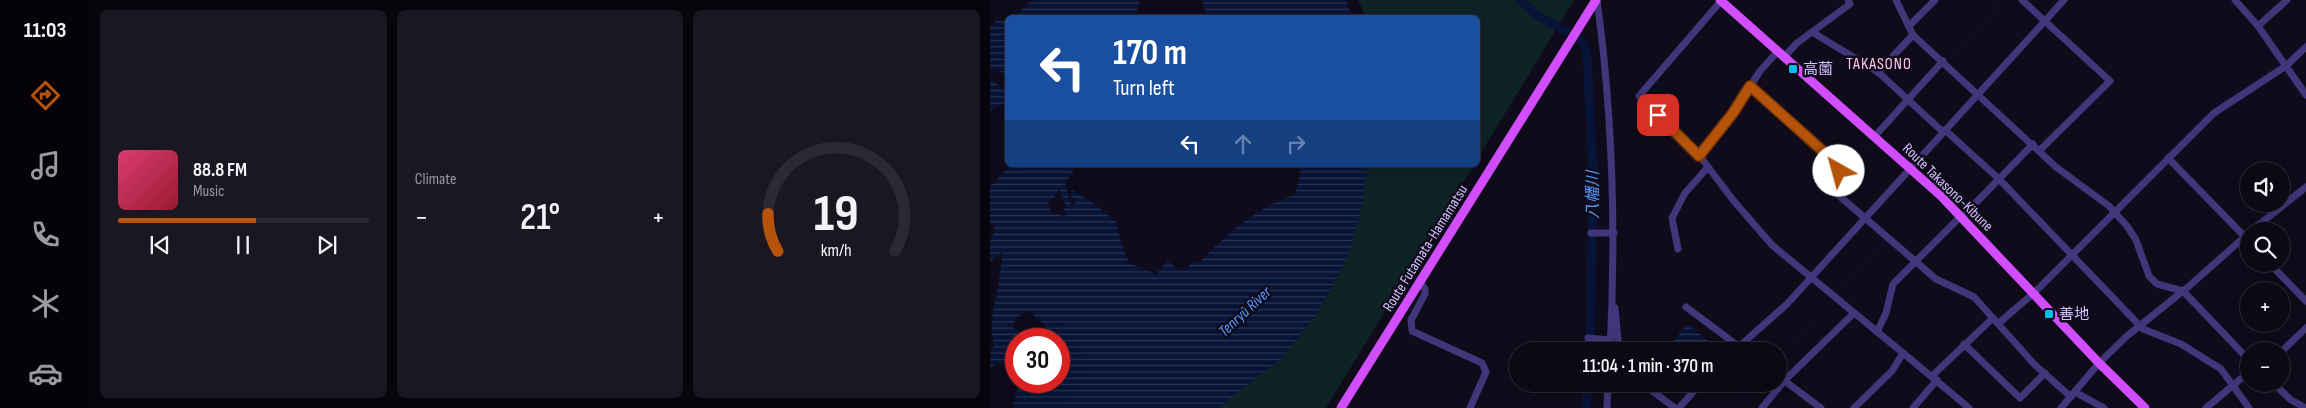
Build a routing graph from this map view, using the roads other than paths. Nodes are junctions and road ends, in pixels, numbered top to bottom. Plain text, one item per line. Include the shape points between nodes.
1 (1596, 0) edge
2 (1720, 0) edge
3 (1848, 0) edge
4 (1896, 0) edge
5 (1934, 0) edge
6 (2022, 0) edge
7 (2064, 0) edge
8 (2235, 0) edge
9 (2287, 0) edge
10 (2045, 21) junction
11 (1909, 26) junction
12 (2258, 26) junction
13 (1812, 32) junction
14 (1913, 34) junction
15 (2306, 47) edge
16 (1781, 54) junction
17 (1944, 63) junction
18 (2286, 66) junction
19 (1878, 72) junction
20 (1750, 86) junction
21 (1978, 94) junction
22 (2306, 96) edge
23 (1909, 101) junction
24 (1944, 131) junction
25 (1874, 137) junction
26 (2033, 144) junction
27 (2040, 150) junction
28 (1699, 156) junction
29 (2168, 158) junction
30 (1708, 167) junction
31 (1910, 169) junction
32 (1999, 179) junction
33 (2306, 187) edge
34 (2115, 212) junction
35 (1961, 216) junction
36 (1864, 218) junction
37 (2265, 222) edge
38 (2240, 228) edge
39 (1614, 233) junction
40 (1591, 234) dead end
41 (2240, 243) edge
42 (1678, 249) dead end
43 (2072, 255) junction
44 (1914, 261) junction
45 (2278, 272) edge
46 (1810, 278) junction
47 (1420, 282) junction
48 (1613, 290) junction
49 (2183, 291) junction
50 (2034, 293) junction
51 (2306, 301) edge
52 (1686, 307) dead end
53 (1854, 313) junction
54 (1996, 320) junction
55 (2139, 325) junction
56 (2306, 328) edge
57 (1876, 332) junction
58 (1588, 338) dead end
59 (1610, 340) joint
60 (1618, 342) edge
61 (1729, 342) edge
62 (1747, 342) edge
63 (2290, 343) edge
64 (1966, 345) junction
65 (2240, 351) edge
66 (1903, 353) junction
67 (2099, 363) junction
68 (2045, 373) junction
69 (1787, 378) edge
70 (1935, 378) junction
71 (2240, 380) edge
72 (1787, 383) edge
73 (2234, 385) junction
74 (1608, 392) edge
75 (1654, 392) edge
76 (1693, 392) edge
77 (1775, 392) edge
78 (2283, 392) edge
79 (2073, 394) junction
80 (1341, 408) edge
81 (1470, 408) edge
82 (1607, 408) edge
83 (1675, 408) edge
84 (1679, 408) edge
85 (1762, 408) edge
86 (1821, 408) edge
87 (1854, 408) edge
88 (1913, 408) edge
89 (1969, 408) edge
90 (2061, 408) edge
91 (2104, 408) edge
92 (2145, 408) edge
93 (2206, 408) edge
94 (2250, 408) edge
95 (2306, 408) edge

1 - 39 street via 1604,51
1 - 47 main road, Route Futamata-Hamamatsu
2 - 16 main road, Route Takasono-Kibune
2 - 28 street via 1640,96
3 - 13 street via 1850,4
4 - 11 street
5 - 11 street
6 - 10 street
7 - 10 street
8 - 12 street
9 - 12 street
10 - 21 street
10 - 27 street via 2110,81
11 - 14 street
12 - 18 street
13 - 16 street
13 - 19 street
14 - 17 street
14 - 19 street
15 - 18 street
16 - 20 street
16 - 25 main road, Route Takasono-Kibune
17 - 21 street
17 - 23 street
18 - 22 street
18 - 29 street via 2214,113
19 - 23 street
20 - 28 street
20 - 36 street via 1835,162 1839,171 1837,194
21 - 24 street
21 - 26 street
23 - 24 street
23 - 25 street
24 - 31 street
24 - 32 street
25 - 31 main road, Route Takasono-Kibune
26 - 27 street
26 - 32 street
27 - 34 street via 2056,167
28 - 30 street
29 - 34 street
29 - 38 street
30 - 42 street via 1685,193 1672,218
30 - 46 street via 1772,245
31 - 35 main road, Route Takasono-Kibune
31 - 36 street
32 - 35 street
32 - 43 street
33 - 37 street
34 - 43 street
34 - 49 street via 2136,240 2153,281
35 - 44 street
35 - 50 main road, Route Takasono-Kibune
36 - 44 street
36 - 46 street
39 - 40 street
39 - 48 street
41 - 49 street
43 - 50 street
43 - 55 street
44 - 54 street via 1936,279 1974,297
44 - 57 street via 1893,284 1886,313
45 - 51 street
46 - 53 street
46 - 62 street
47 - 80 main road, Route Futamata-Hamamatsu
47 - 81 street via 1425,294 1411,320 1412,331 1482,362 1485,367 1486,372
48 - 59 street
48 - 60 street
49 - 55 street
49 - 65 street
50 - 54 street
50 - 67 main road, Route Takasono-Kibune
52 - 61 street
53 - 57 street
53 - 69 street
54 - 64 street
54 - 68 street
55 - 67 street
55 - 73 street via 2193,351 2221,369
56 - 63 street
57 - 66 street
58 - 59 street
64 - 68 street via 2020,398
64 - 70 street
66 - 70 street
66 - 87 street via 1892,371
67 - 79 street
67 - 92 main road, Route Takasono-Kibune
68 - 79 street
70 - 88 street
70 - 89 street
71 - 73 street
72 - 86 street
73 - 93 street
73 - 94 street
74 - 82 street
75 - 83 street
76 - 84 street
77 - 85 street
78 - 95 street
79 - 90 street
79 - 91 street

